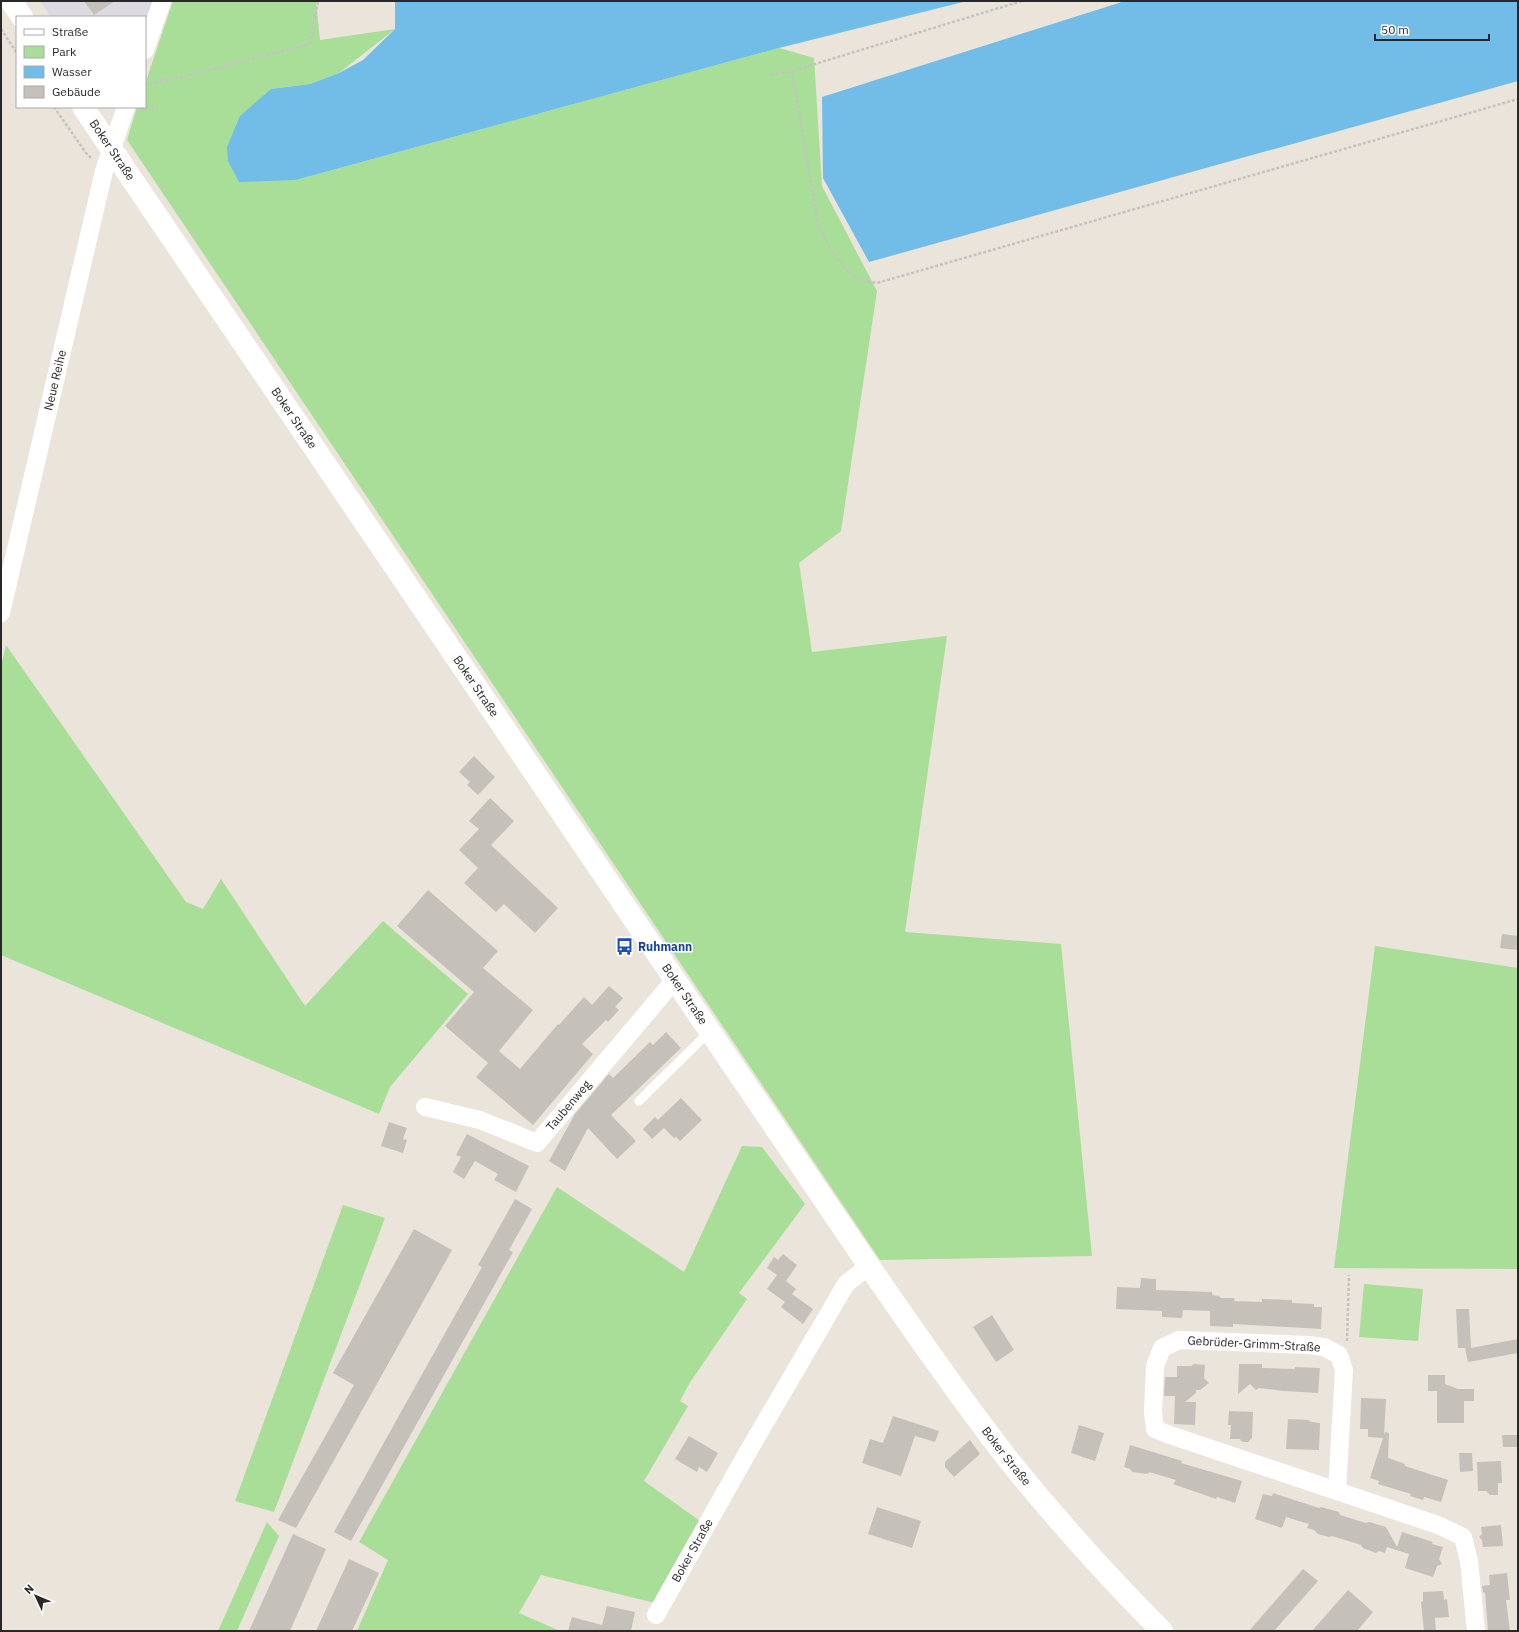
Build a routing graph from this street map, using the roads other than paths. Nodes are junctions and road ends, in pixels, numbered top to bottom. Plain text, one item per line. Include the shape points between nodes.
1 (11, 1) edge
2 (162, 1) edge
3 (21, 16) edge
4 (146, 47) edge
5 (84, 108) edge
6 (126, 108) edge
7 (111, 148) junction
8 (1, 613) edge
9 (676, 980) junction
10 (711, 1032) junction
11 (639, 1101) dead end
12 (425, 1107) dead end
13 (869, 1266) junction
14 (1337, 1492) junction
15 (656, 1615) dead end
16 (1162, 1631) edge
17 (1476, 1631) edge

1 - 3 main road
2 - 4 street
5 - 7 main road, Boker Straße
6 - 7 street, Neue Reihe
7 - 8 street, Neue Reihe
7 - 9 main road, Boker Straße
9 - 10 main road, Boker Straße
9 - 12 street, Taubenweg via 537,1142 480,1120
10 - 11 lane
10 - 13 main road, Boker Straße
13 - 15 street, Boker Straße via 846,1284
13 - 16 main road, Boker Straße via 939,1367 1007,1457 1086,1551
14 - 14 street, Gebrüder-Grimm-Straße via 1344,1370 1339,1355 1324,1347 1308,1345 1179,1340 1162,1348 1155,1366 1155,1429
14 - 17 street, Gebrüder-Grimm-Straße via 1464,1537

